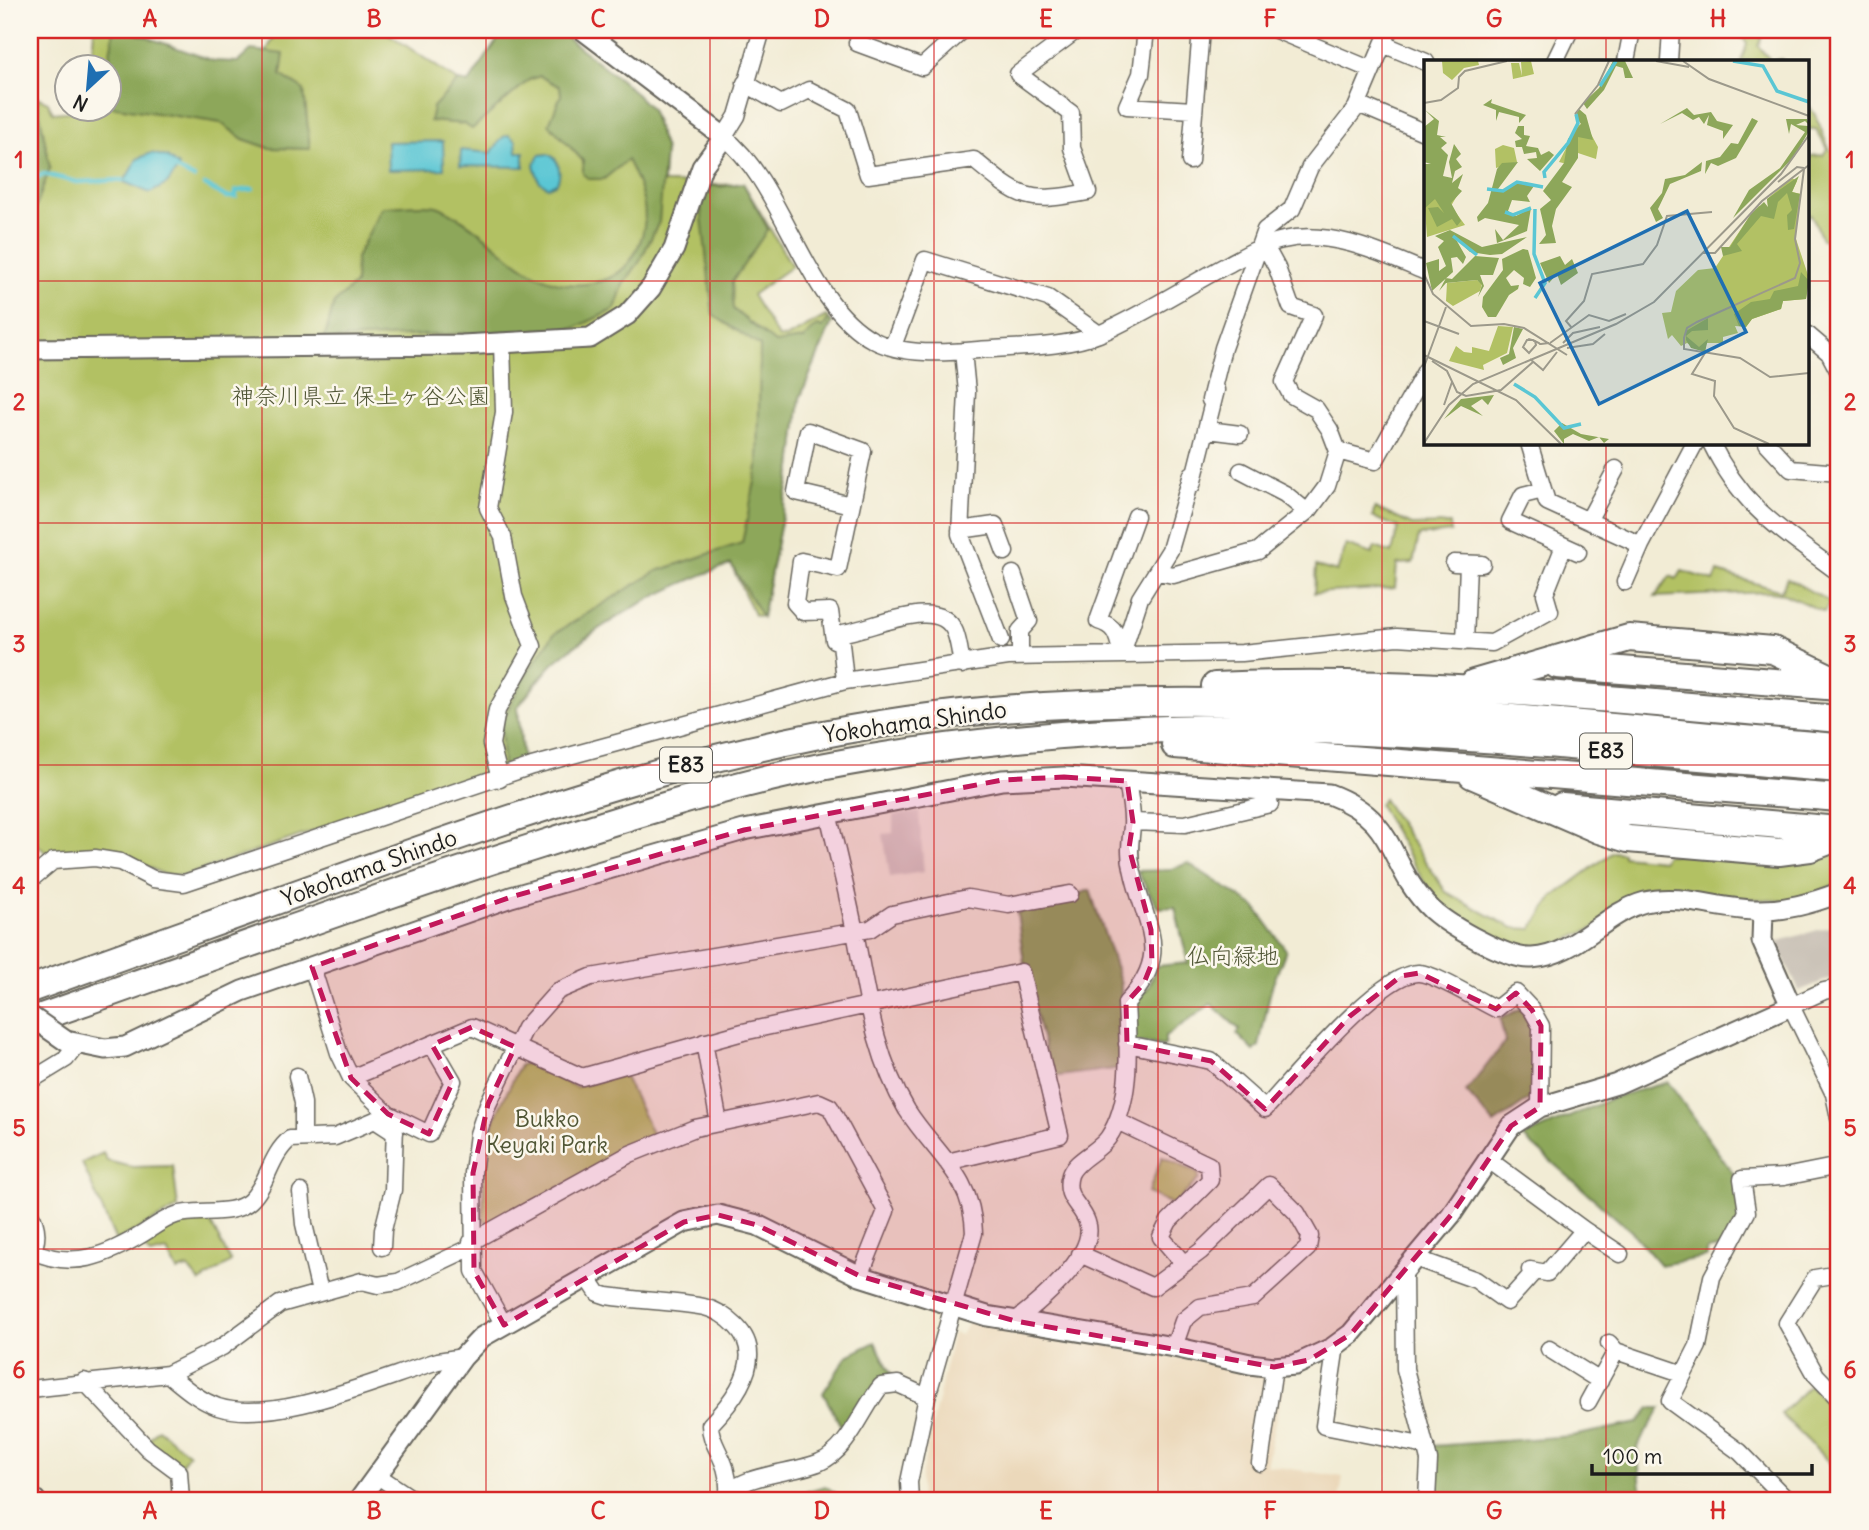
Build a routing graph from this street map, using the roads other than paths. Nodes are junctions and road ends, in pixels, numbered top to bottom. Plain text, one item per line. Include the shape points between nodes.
1 (583, 30) edge
2 (762, 30) edge
3 (963, 30) edge
4 (1077, 30) edge
5 (1146, 30) edge
6 (1200, 30) edge
7 (1276, 30) edge
8 (1570, 30) edge
9 (1632, 30) edge
10 (1671, 30) edge
11 (1386, 37) edge
12 (857, 43) dead end
13 (1555, 60) edge
14 (1626, 60) edge
15 (1669, 60) edge
16 (1424, 61) edge
17 (1372, 70) junction
18 (745, 83) junction
19 (1358, 104) junction
20 (1193, 110) junction
21 (1424, 132) edge
22 (724, 137) junction
23 (1190, 161) dead end
24 (1262, 247) junction
25 (1424, 271) edge
26 (1099, 334) junction
27 (1810, 337) edge
28 (502, 342) junction
29 (893, 346) junction
30 (30, 349) edge
31 (963, 351) junction
32 (1839, 372) edge
33 (1424, 374) edge
34 (1210, 400) dead end
35 (1208, 430) junction
36 (1240, 434) dead end
37 (1529, 444) edge
38 (1694, 444) edge
39 (1711, 444) edge
40 (1768, 444) edge
41 (1199, 451) dead end
42 (1338, 451) junction
43 (1616, 469) dead end
44 (1241, 471) dead end
45 (1839, 474) edge
46 (1192, 485) dead end
47 (1544, 490) junction
48 (851, 505) junction
49 (1306, 511) junction
50 (1136, 516) dead end
51 (1588, 520) junction
52 (960, 530) junction
53 (1641, 545) junction
54 (1005, 552) dead end
55 (1468, 564) dead end
56 (1158, 572) junction
57 (1839, 573) edge
58 (1013, 574) dead end
59 (1625, 582) dead end
60 (833, 634) junction
61 (1465, 642) junction
62 (1009, 651) junction
63 (1122, 653) junction
64 (1541, 663) junction
65 (962, 665) junction
66 (1501, 675) junction
67 (1829, 676) edge
68 (845, 681) junction
69 (1839, 687) edge
70 (1459, 688) junction
71 (1839, 705) edge
72 (990, 710) junction
73 (1839, 719) edge
74 (1065, 737) junction
75 (1839, 747) edge
76 (1447, 764) junction
77 (1839, 769) edge
78 (500, 779) junction
79 (1127, 782) junction
80 (1496, 785) junction
81 (1839, 798) edge
82 (1280, 799) junction
83 (1542, 805) junction
84 (828, 813) junction
85 (1839, 813) edge
86 (1133, 822) junction
87 (1833, 837) edge
88 (30, 880) edge
89 (1839, 893) edge
90 (1070, 894) dead end
91 (1763, 910) junction
92 (855, 932) junction
93 (312, 967) junction
94 (1839, 988) edge
95 (30, 989) edge
96 (869, 1006) junction
97 (1791, 1006) junction
98 (30, 1018) edge
99 (704, 1042) junction
100 (72, 1043) junction
101 (1127, 1044) junction
102 (432, 1045) junction
103 (515, 1047) junction
104 (297, 1076) dead end
105 (351, 1078) junction
106 (30, 1081) edge
107 (1836, 1094) edge
108 (1540, 1107) junction
109 (1839, 1118) edge
110 (1117, 1121) junction
111 (719, 1123) junction
112 (395, 1125) junction
113 (303, 1137) junction
114 (1489, 1160) junction
115 (947, 1162) junction
116 (1839, 1166) edge
117 (301, 1192) dead end
118 (30, 1214) edge
119 (1584, 1230) junction
120 (472, 1245) junction
121 (382, 1247) dead end
122 (31, 1253) edge
123 (1080, 1254) junction
124 (1620, 1254) dead end
125 (1184, 1264) junction
126 (1410, 1265) junction
127 (1839, 1274) edge
128 (860, 1276) junction
129 (588, 1279) junction
130 (320, 1292) junction
131 (953, 1307) junction
132 (1015, 1321) junction
133 (503, 1325) junction
134 (1336, 1345) junction
135 (1174, 1347) junction
136 (1549, 1349) dead end
137 (463, 1357) junction
138 (1274, 1367) junction
139 (169, 1374) junction
140 (1684, 1374) junction
141 (84, 1381) junction
142 (1600, 1381) junction
143 (30, 1389) edge
144 (927, 1396) junction
145 (1839, 1399) edge
146 (1588, 1402) dead end
147 (1426, 1446) junction
148 (1260, 1463) dead end
149 (378, 1476) junction
150 (725, 1496) edge
151 (181, 1500) edge
152 (359, 1500) edge
153 (414, 1500) edge
154 (909, 1500) edge
155 (1427, 1500) edge
156 (1787, 1500) edge

1 - 22 street
2 - 18 street
3 - 12 street via 922,67
4 - 18 street via 1018,74 1071,113 1072,148 1089,196 1038,200 1006,187 974,160 868,175 848,110 809,90 781,104
5 - 20 street via 1141,74 1127,106
6 - 20 street
7 - 17 street
8 - 13 street
9 - 14 street
10 - 15 street
11 - 16 street
11 - 17 street
17 - 19 street
18 - 22 street via 737,116
19 - 21 street
19 - 24 street via 1310,167 1292,209 1265,230
20 - 23 street
22 - 28 street via 692,189 674,249 651,288 627,315 590,338
22 - 29 street via 746,157 832,301 874,341
24 - 25 street via 1304,237 1362,245
24 - 26 street
24 - 34 street via 1223,348
24 - 35 street via 1223,360
24 - 42 street via 1291,307 1314,315 1284,382 1291,395 1316,409
26 - 29 street via 1048,298 925,260
26 - 31 street
27 - 32 street via 1829,353
28 - 30 street
28 - 78 street via 504,412 488,509 503,537 514,596 533,646 497,710 491,744
29 - 31 street
31 - 52 street via 967,392
33 - 42 street via 1376,461
35 - 36 street
35 - 46 street
37 - 47 street
38 - 53 street
39 - 57 street via 1744,498
40 - 45 street via 1791,469
41 - 56 street via 1170,550
42 - 49 street via 1327,486
43 - 51 street
44 - 49 street
47 - 51 street via 1547,502
47 - 61 street via 1522,495 1510,521 1571,549 1545,594 1550,611 1492,643
48 - 48 street via 796,492 808,431 863,451
48 - 60 street via 838,569 801,561 795,603 803,611 830,611
49 - 56 street via 1258,551 1173,575
50 - 63 street via 1098,621 1117,632
51 - 53 street
52 - 54 street via 995,525
52 - 62 street via 975,577
53 - 59 street
55 - 61 street
56 - 63 street via 1140,598
58 - 62 street via 1029,621
60 - 65 street via 848,634 911,614 937,617 945,619 954,631
60 - 68 street via 841,643
61 - 63 street via 1397,637 1242,653
62 - 63 street
62 - 65 street
64 - 66 highway
64 - 67 highway via 1629,638 1773,650
64 - 69 highway
65 - 68 street
66 - 70 highway
66 - 71 highway
68 - 78 street via 611,742
70 - 72 highway via 1335,682 1130,690
70 - 73 highway
72 - 75 highway, Yokohama Shindo / E83 via 1092,703 1374,706
72 - 95 highway, Yokohama Shindo / E83 via 801,738 650,774 480,828
74 - 76 highway
74 - 77 highway, Yokohama Shindo / E83 via 1222,728 1372,733
74 - 98 highway, Yokohama Shindo / E83 via 807,771 683,800 470,867
76 - 80 highway
76 - 81 highway
78 - 88 street via 184,883 153,879 120,862 95,858 53,860
79 - 82 street via 1198,783
79 - 84 street via 1063,777 1002,780
79 - 86 street
80 - 83 highway
80 - 85 highway
82 - 86 street via 1185,824
82 - 91 street via 1329,794 1355,803 1377,821 1433,911 1505,953 1529,959 1554,955 1625,908 1648,901
83 - 87 highway
83 - 87 highway via 1628,839 1779,852
84 - 92 street
84 - 93 street via 744,830 591,872
86 - 101 street via 1129,848 1151,930 1152,963 1144,983 1126,1003
89 - 91 street via 1795,908
90 - 92 street via 1009,905 968,898 892,914 870,929
91 - 97 street via 1762,941
92 - 96 street
92 - 103 street via 591,977 558,991 538,1010
93 - 100 street via 242,991 125,1047
93 - 105 street
94 - 97 street
96 - 99 street
96 - 115 street via 888,1074 908,1112
96 - 115 street via 1021,972 1060,1135
97 - 107 street
97 - 108 street via 1617,1084
98 - 100 street, bridge
99 - 103 street via 582,1077
99 - 111 street
100 - 106 street via 66,1059
101 - 108 street via 1211,1061 1265,1109 1350,1016 1401,976 1419,973 1496,1009 1516,993 1532,1010 1541,1026
101 - 110 street via 1122,1111
102 - 103 street via 472,1027
102 - 105 street
102 - 112 street via 453,1081 429,1134
103 - 120 street via 478,1134
104 - 113 street
105 - 112 street
107 - 109 street
108 - 114 street via 1511,1126
110 - 123 street via 1107,1140 1070,1175 1067,1188 1088,1229
110 - 125 street via 1209,1164 1210,1180 1170,1221 1161,1237
111 - 120 street via 630,1154
111 - 128 street via 818,1102 830,1107 886,1211
112 - 113 street via 375,1120 335,1138
112 - 121 street via 393,1190
113 - 122 street via 283,1145 256,1192 239,1207 178,1214 89,1258 54,1261
114 - 119 street
114 - 126 street
115 - 131 street via 974,1209 974,1233
116 - 140 street via 1784,1177 1742,1179 1747,1212 1712,1278 1698,1346
117 - 130 street
118 - 122 street via 37,1229
119 - 124 street
119 - 126 street via 1547,1273 1532,1271 1507,1302 1476,1280
120 - 130 street via 398,1282 378,1285 362,1281
120 - 133 street via 474,1271
123 - 125 street via 1153,1287
123 - 132 street via 1048,1296
125 - 135 street via 1269,1185 1297,1213 1310,1236 1308,1248 1253,1298 1200,1307 1183,1321
126 - 134 street via 1351,1334
126 - 147 street via 1405,1369
127 - 145 street via 1815,1278 1787,1323 1815,1375
128 - 129 street via 757,1225 718,1214 684,1223
128 - 131 street
129 - 133 street
129 - 150 street via 598,1293 607,1296 705,1307 725,1315 740,1331 748,1348 741,1387 710,1425 728,1470
130 - 139 street via 279,1304 222,1347
131 - 132 street
131 - 144 street
132 - 135 street
133 - 137 street via 482,1337
134 - 138 street via 1310,1360
134 - 147 street via 1324,1426
135 - 138 street
136 - 142 street
137 - 139 street via 268,1412 217,1406 193,1395
137 - 149 street
138 - 148 street
139 - 141 street
140 - 142 street via 1613,1347
140 - 156 street via 1670,1401 1740,1452
141 - 143 street
141 - 151 street via 148,1449 179,1472
142 - 146 street
144 - 150 street via 898,1384 881,1386 833,1454 819,1463 765,1476
144 - 154 street
147 - 155 street
149 - 152 street
149 - 153 street

